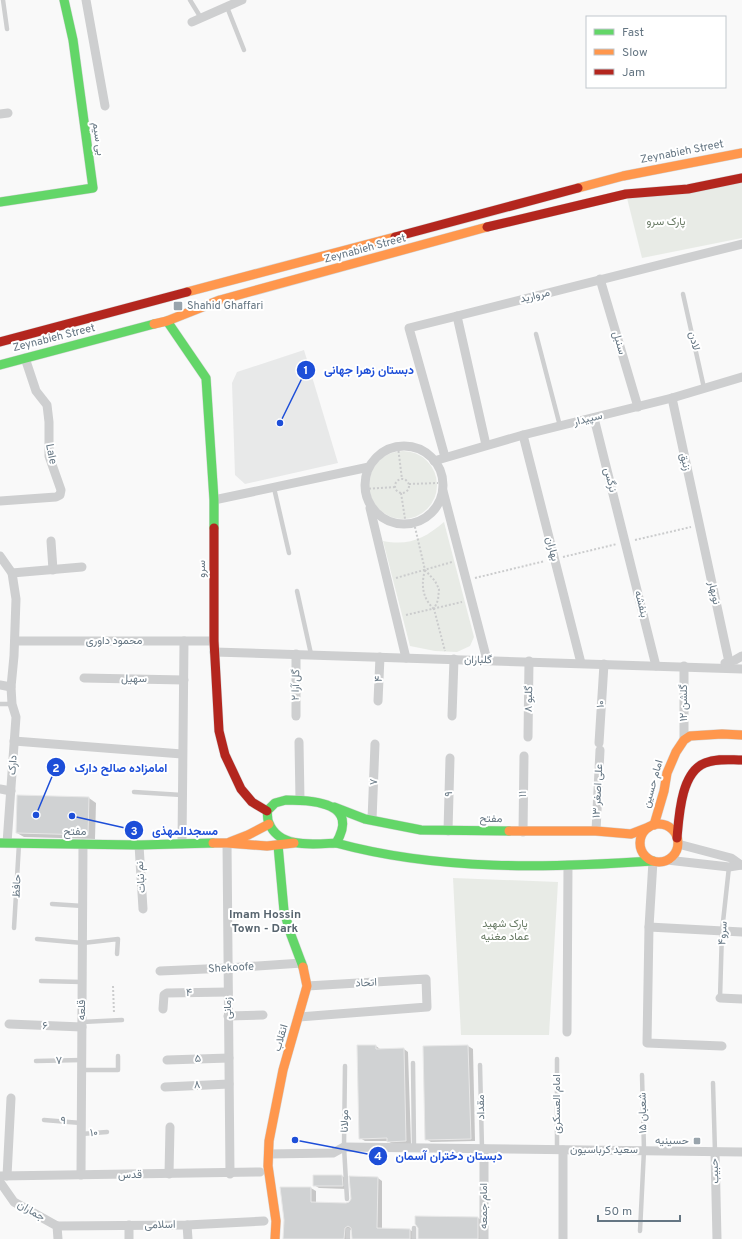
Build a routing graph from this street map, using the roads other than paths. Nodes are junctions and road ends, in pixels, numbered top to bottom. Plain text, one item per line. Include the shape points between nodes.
1 (3, 0) edge
2 (64, 0) edge
3 (86, 0) edge
4 (190, 0) edge
5 (242, 0) edge
6 (227, 7) junction
7 (197, 20) joint
8 (8, 30) dead end
9 (244, 50) dead end
10 (105, 106) dead end
11 (742, 153) edge
12 (742, 178) edge
13 (0, 202) edge
14 (742, 244) edge
15 (600, 279) junction
16 (683, 294) dead end
17 (457, 316) junction
18 (167, 321) junction
19 (536, 334) dead end
20 (0, 342) edge
21 (25, 358) junction
22 (0, 364) edge
23 (742, 377) edge
24 (704, 388) junction
25 (672, 398) junction
26 (638, 407) junction
27 (594, 418) junction
28 (560, 426) junction
29 (523, 435) junction
30 (486, 445) junction
31 (445, 457) junction
32 (434, 461) junction
33 (369, 467) junction
34 (443, 487) junction
35 (274, 488) junction
36 (214, 500) junction
37 (0, 501) edge
38 (369, 504) junction
39 (699, 525) joint
40 (51, 541) dead end
41 (625, 542) joint
42 (289, 553) dead end
43 (0, 556) edge
44 (82, 567) dead end
45 (53, 570) junction
46 (12, 573) junction
47 (297, 591) dead end
48 (15, 641) junction
49 (184, 641) junction
50 (214, 641) junction
51 (214, 652) junction
52 (296, 654) junction
53 (312, 654) junction
54 (742, 656) edge
55 (380, 657) junction
56 (406, 658) junction
57 (454, 659) junction
58 (487, 660) junction
59 (529, 661) junction
60 (729, 662) junction
61 (581, 663) junction
62 (604, 664) junction
63 (656, 666) junction
64 (684, 666) junction
65 (708, 668) junction
66 (742, 669) edge
67 (84, 678) dead end
68 (184, 680) junction
69 (0, 686) edge
70 (11, 687) junction
71 (378, 701) dead end
72 (0, 704) edge
73 (12, 704) junction
74 (296, 716) dead end
75 (452, 716) dead end
76 (742, 735) edge
77 (528, 736) dead end
78 (684, 740) junction
79 (14, 741) junction
80 (300, 742) dead end
81 (375, 744) dead end
82 (600, 747) joint
83 (182, 754) junction
84 (524, 756) dead end
85 (450, 758) dead end
86 (742, 760) edge
87 (0, 788) edge
88 (10, 791) junction
89 (134, 792) dead end
90 (182, 795) junction
91 (300, 800) junction
92 (334, 807) junction
93 (267, 811) junction
94 (372, 820) junction
95 (269, 824) junction
96 (651, 826) junction
97 (448, 830) junction
98 (596, 831) junction
99 (523, 832) junction
100 (677, 841) junction
101 (3, 843) edge
102 (227, 843) junction
103 (294, 843) junction
104 (336, 843) junction
105 (19, 844) junction
106 (83, 844) junction
107 (182, 844) junction
108 (139, 845) junction
109 (278, 845) junction
110 (667, 860) junction
111 (653, 861) junction
112 (568, 865) junction
113 (742, 865) edge
114 (729, 867) junction
115 (52, 904) dead end
116 (83, 906) junction
117 (143, 909) dead end
118 (649, 927) junction
119 (14, 928) dead end
120 (722, 931) junction
121 (742, 932) edge
122 (37, 939) dead end
123 (83, 943) junction
124 (117, 954) dead end
125 (302, 963) junction
126 (228, 968) junction
127 (160, 971) dead end
128 (42, 981) dead end
129 (82, 982) junction
130 (307, 986) junction
131 (228, 992) junction
132 (720, 998) joint
133 (742, 999) edge
134 (163, 1009) dead end
135 (263, 1015) dead end
136 (228, 1016) junction
137 (299, 1017) junction
138 (122, 1020) dead end
139 (9, 1024) dead end
140 (82, 1024) junction
141 (567, 1032) dead end
142 (722, 1046) dead end
143 (118, 1056) dead end
144 (228, 1058) junction
145 (556, 1059) dead end
146 (167, 1060) dead end
147 (36, 1062) dead end
148 (413, 1063) dead end
149 (82, 1065) junction
150 (480, 1065) dead end
151 (345, 1066) dead end
152 (642, 1075) dead end
153 (713, 1083) dead end
154 (229, 1084) junction
155 (165, 1087) dead end
156 (11, 1098) dead end
157 (44, 1120) dead end
158 (81, 1122) junction
159 (170, 1128) dead end
160 (107, 1132) dead end
161 (81, 1134) junction
162 (344, 1147) junction
163 (414, 1147) junction
164 (483, 1149) junction
165 (560, 1150) junction
166 (644, 1150) junction
167 (715, 1152) junction
168 (742, 1152) edge
169 (268, 1154) junction
170 (260, 1172) dead end
171 (169, 1174) junction
172 (230, 1174) junction
173 (81, 1175) junction
174 (2, 1178) edge
175 (347, 1199) dead end
176 (264, 1221) dead end
177 (129, 1225) junction
178 (187, 1225) junction
179 (57, 1226) junction
180 (414, 1228) dead end
181 (348, 1230) dead end
182 (640, 1230) dead end
183 (58, 1239) edge
184 (129, 1239) edge
185 (188, 1239) edge
186 (275, 1239) edge
187 (348, 1239) edge
188 (414, 1239) edge
189 (484, 1239) edge
190 (563, 1239) edge
191 (718, 1239) edge

1 - 8 lane
2 - 13 street, بی سیم via 73,40 93,188
3 - 10 street
4 - 7 lane
5 - 6 street
6 - 7 street
6 - 9 lane
11 - 20 street, Zeynabieh Street via 623,176
12 - 18 street, Zeynabieh Street via 688,190 626,194 496,225 220,300
14 - 15 street, مروارید
15 - 17 street, مروارید
15 - 26 street, سنبل
16 - 24 lane, لادن
17 - 30 street
17 - 31 street, مروارید via 409,328
18 - 21 street, Zeynabieh Street
18 - 36 street, سرو via 206,378
19 - 28 lane
21 - 22 street, Zeynabieh Street
21 - 37 street, Lale via 36,391 47,405 49,456 62,490 56,497
23 - 24 street, سپیدار
24 - 25 street, سپیدار
25 - 26 street, سپیدار
25 - 39 street, زنبق
26 - 27 street, سپیدار
27 - 28 street, سپیدار
27 - 41 street, نرگس
28 - 29 street, سپیدار
29 - 30 street, سپیدار
29 - 61 street, بهاران
30 - 31 street, سپیدار
31 - 32 street, سپیدار
32 - 33 street via 418,448 394,447 382,452
32 - 34 street via 443,478
33 - 35 street
33 - 38 street via 364,484
34 - 38 street via 439,504 430,515 419,522 392,523 380,517
34 - 58 street
35 - 36 street
35 - 42 lane
36 - 50 street, سرو
38 - 56 street
39 - 60 street, نوبهار
40 - 45 street
41 - 63 street, بنفشه
43 - 46 street, دارک
44 - 45 street
45 - 46 street
46 - 48 street, دارک via 16,599
47 - 53 lane
48 - 49 street, محمود داوری
48 - 70 street, دارک
49 - 50 street, محمود داوری
49 - 68 street
50 - 51 street, سرو
51 - 52 street, گلباران
51 - 93 street, سرو via 219,731 225,755 241,789 252,802
52 - 53 street, گلباران
52 - 74 street, گل آرا ۲
53 - 55 street, گلباران
54 - 60 street
55 - 56 street, گلباران
55 - 71 street, ۴
56 - 57 street, گلباران
57 - 58 street, گلباران
57 - 75 street
58 - 59 street, گلباران
59 - 61 street, گلباران
59 - 77 street, گلبو ۸
60 - 65 street
61 - 62 street, گلباران
62 - 63 street, گلباران
62 - 82 street, ۱۰
63 - 64 street, گلباران
64 - 65 street, گلباران
64 - 78 street, گلشن ۱۲
65 - 66 street, گلباران
67 - 68 street, سهیل
68 - 83 street
69 - 70 street
70 - 73 street, دارک
72 - 73 lane
73 - 79 street, دارک via 16,717
76 - 78 street via 690,736
78 - 96 street, امام حسین via 667,773 664,791
79 - 83 street
79 - 88 street, دارک
80 - 91 street
81 - 94 street, ۷
82 - 98 street, علی اصغر ۱۳
83 - 90 street
84 - 99 street, ۱۱
85 - 97 street, ۹
86 - 100 street via 714,761 699,766 689,778 682,799
87 - 88 street
88 - 101 street, دارک
89 - 90 lane
90 - 107 street
91 - 92 street via 311,800
91 - 93 street via 275,802
92 - 94 street, مفتح
92 - 104 street via 343,819 344,826
93 - 95 street
94 - 97 street, مفتح via 421,830
95 - 102 street
95 - 103 street via 276,834
96 - 98 street, مفتح via 631,834
96 - 100 street via 665,825 674,832
96 - 111 street via 642,835 640,845 644,855
97 - 99 street, مفتح
98 - 99 street, مفتح
100 - 110 street via 674,854
100 - 113 street via 731,858
101 - 105 street, مفتح
102 - 107 street, مفتح
102 - 109 street, مفتح
102 - 126 street, زمانی
103 - 104 street
103 - 109 street, مفتح
104 - 112 street via 362,851 462,864
105 - 106 street, مفتح
105 - 119 lane, حافظ
106 - 108 street, مفتح
106 - 116 street, قلعه
107 - 108 street, مفتح
108 - 117 street, نم نبات
109 - 125 street, انقلاب via 284,911
110 - 111 street
110 - 114 street
111 - 112 street
111 - 118 street
112 - 141 street
113 - 114 street
114 - 120 lane, سرو۴
115 - 116 lane
116 - 123 street, قلعه
118 - 120 street
118 - 142 street via 647,1043
120 - 121 street
120 - 132 lane, سرو۴
122 - 123 lane
123 - 124 lane via 118,939
123 - 129 street, قلعه
125 - 126 street, Shekoofe
125 - 130 street, انقلاب
126 - 127 street, Shekoofe
126 - 131 street, زمانی
128 - 129 lane
129 - 140 street, قلعه
130 - 137 street, انقلاب
130 - 137 street, اتحاد via 426,979 427,1006
131 - 134 street, ۴ via 167,993 164,995
131 - 136 street, زمانی
132 - 133 street
135 - 136 street
136 - 144 street, زمانی
137 - 169 street, انقلاب via 283,1070
138 - 140 lane
139 - 140 street, ۶
140 - 149 street, قلعه
143 - 149 lane via 118,1070
144 - 146 street, ۵
144 - 154 street, زمانی
145 - 165 lane, امام العسکری
147 - 149 lane, ۷
148 - 163 lane
149 - 158 street, قلعه
150 - 164 lane, مقداد
151 - 162 lane, مولانا
152 - 166 lane, ۱۵ شعبان
153 - 167 lane
154 - 155 street, ۸
154 - 172 street, زمانی
156 - 174 street
157 - 158 lane, ۹
158 - 161 street, قلعه
159 - 171 street
160 - 161 lane, ۱۰
161 - 173 street, قلعه
162 - 163 street, سعید کرباسیون
162 - 169 street, سعید کرباسیون via 333,1153
162 - 175 lane, مولانا
163 - 164 street, سعید کرباسیون
164 - 165 street, سعید کرباسیون
164 - 189 street, امام جمعه
165 - 166 street, سعید کرباسیون
165 - 190 street, سعید کرباسیون
166 - 167 street, سعید کرباسیون
166 - 182 lane, ۱۵ شعبان
167 - 168 street, سعید کرباسیون
167 - 191 street, حبیب
169 - 186 street, انقلاب via 276,1221
170 - 172 street, قدس
171 - 172 street, قدس
171 - 173 street, قدس
173 - 174 street, قدس
174 - 179 street, جماران via 14,1202
176 - 178 street, اسلامی
177 - 178 street, اسلامی
177 - 179 street, اسلامی
177 - 184 street
178 - 185 street
179 - 183 street, جماران
180 - 188 lane
181 - 187 lane

